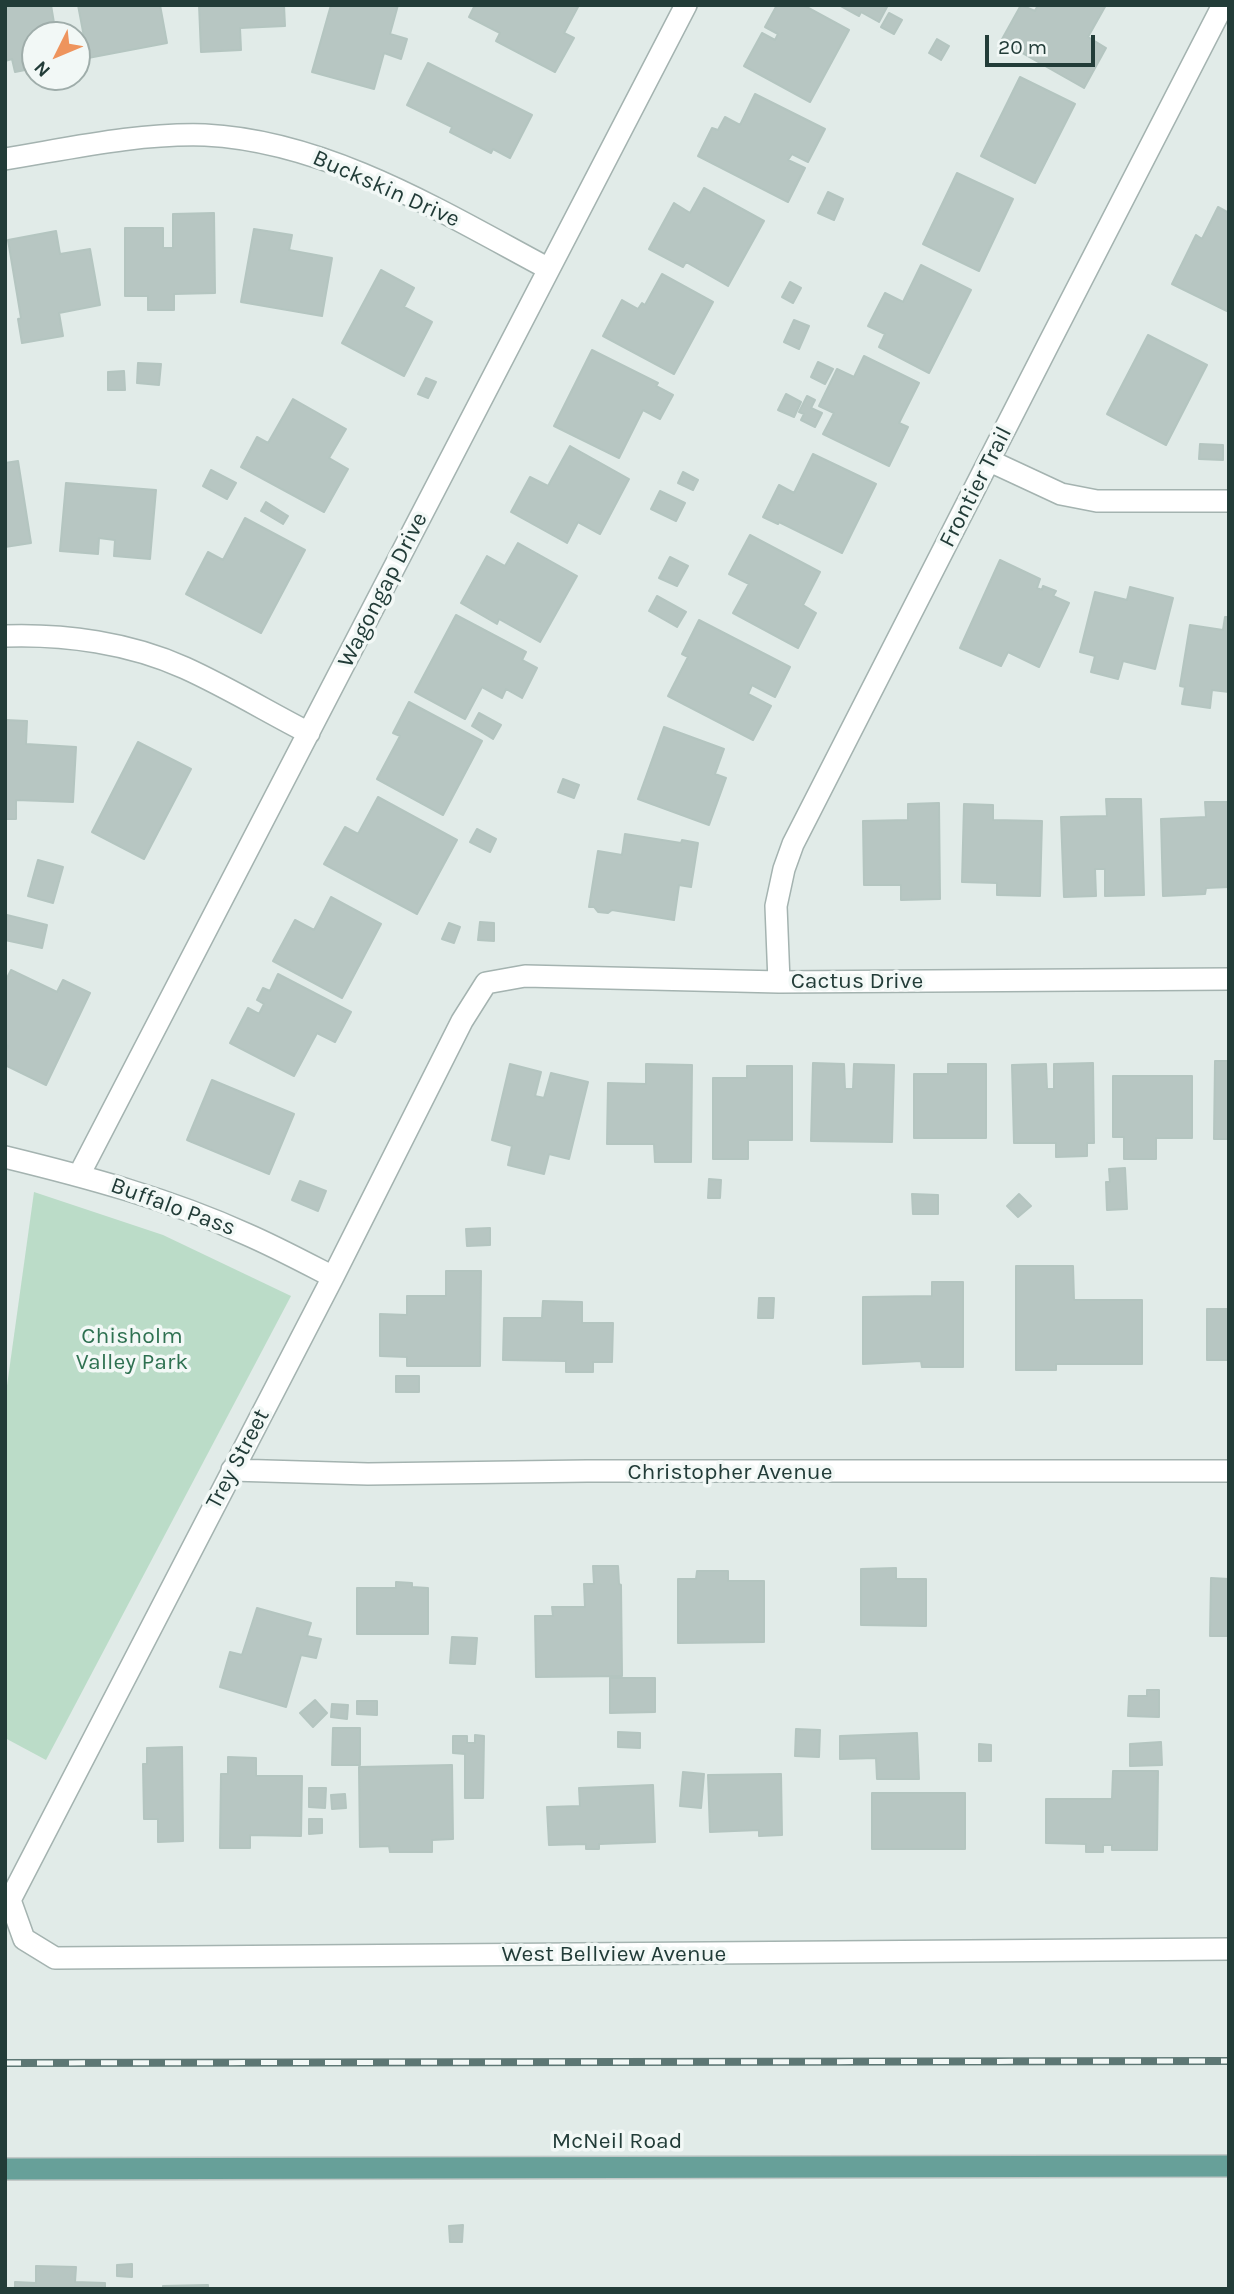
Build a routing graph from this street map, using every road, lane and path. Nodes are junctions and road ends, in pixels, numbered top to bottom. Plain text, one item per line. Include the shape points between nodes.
1 (686, 5) edge
2 (1223, 5) edge
3 (5, 159) edge
4 (550, 269) junction
5 (990, 461) junction
6 (1229, 501) edge
7 (5, 636) edge
8 (309, 733) junction
9 (1229, 979) edge
10 (779, 982) junction
11 (486, 983) joint
12 (5, 1157) edge
13 (79, 1175) junction
14 (333, 1277) junction
15 (232, 1470) junction
16 (1229, 1471) edge
17 (15, 1943) edge
18 (1229, 1950) edge
19 (1229, 2166) edge
20 (5, 2169) edge

1 - 4 street, Wagongap Drive
2 - 5 street, Frontier Trail
3 - 4 street, Buckskin Drive via 139,136 238,139 301,152 363,174
4 - 8 street, Wagongap Drive
5 - 6 street via 1061,494 1097,501
5 - 10 street, Frontier Trail via 793,844 776,906
7 - 8 street via 44,636 124,648 183,667
8 - 13 street, Wagongap Drive
9 - 10 street, Cactus Drive
10 - 11 street, Cactus Drive via 525,976
11 - 14 street, Trey Street via 462,1021
12 - 13 street, Buffalo Pass
13 - 14 street, Buffalo Pass via 246,1233
14 - 15 street, Trey Street
15 - 16 street, Christopher Avenue via 368,1474
15 - 17 street, Trey Street via 10,1900
17 - 18 street, West Bellview Avenue via 55,1958
19 - 20 main road, McNeil Road

